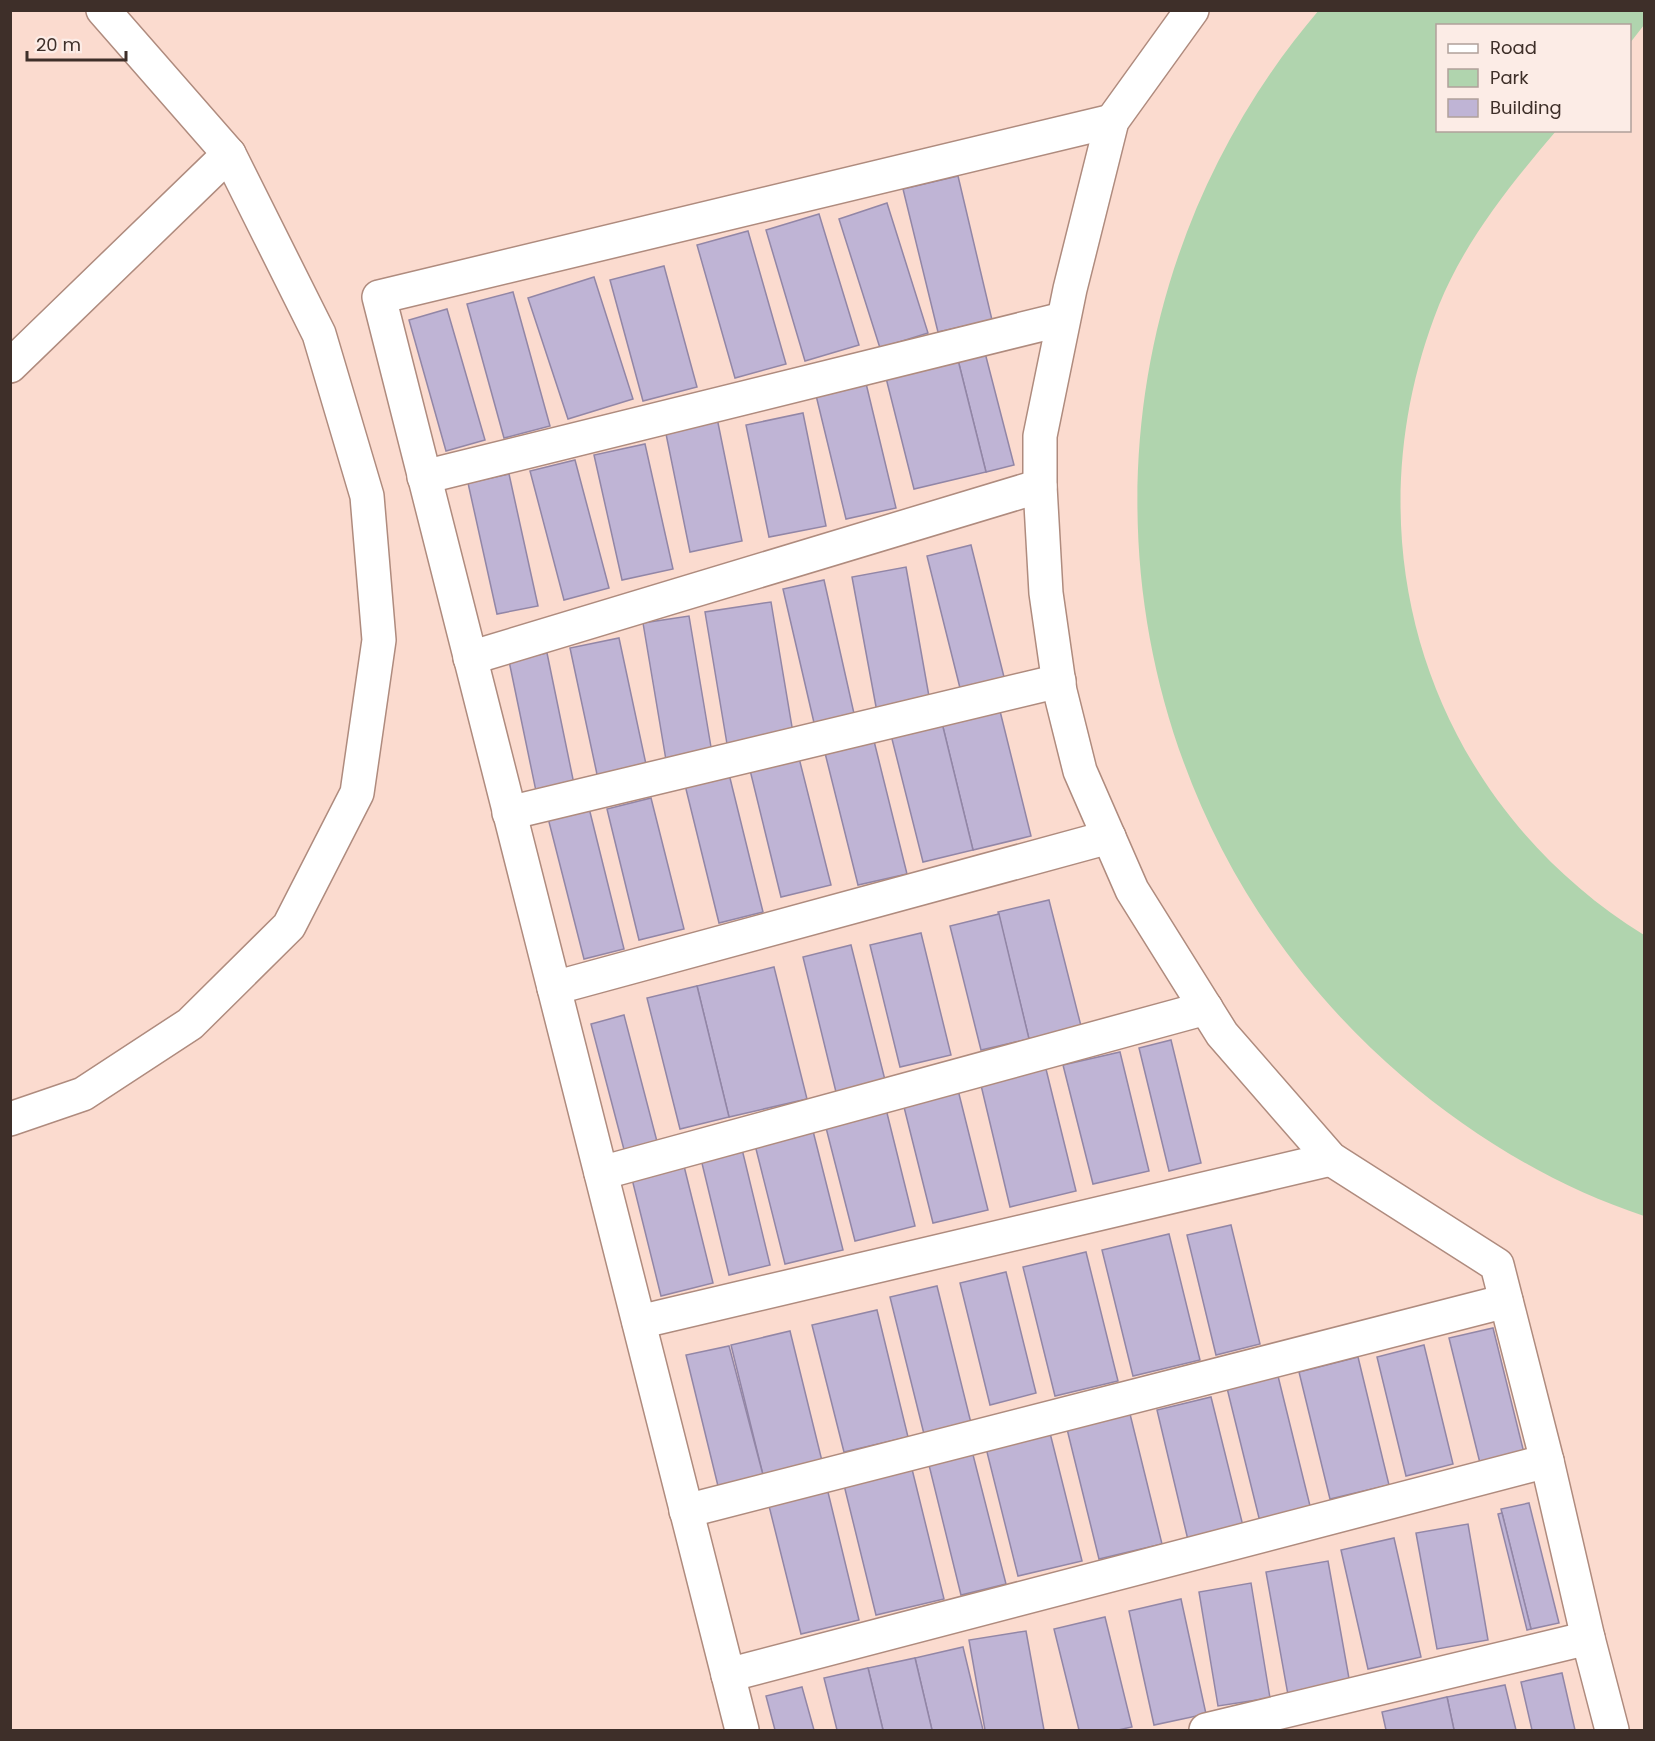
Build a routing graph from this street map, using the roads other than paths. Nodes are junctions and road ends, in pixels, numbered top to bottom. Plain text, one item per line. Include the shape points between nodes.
1 (103, 10) edge
2 (1192, 10) edge
3 (1112, 121) junction
4 (229, 154) junction
5 (1064, 319) junction
6 (10, 366) edge
7 (424, 477) junction
8 (1040, 486) junction
9 (470, 658) junction
10 (1059, 681) junction
11 (509, 813) junction
12 (1109, 837) junction
13 (554, 988) junction
14 (1206, 1008) junction
15 (10, 1119) edge
16 (1331, 1159) junction
17 (601, 1173) junction
18 (1506, 1301) junction
19 (639, 1322) junction
20 (1547, 1461) junction
21 (686, 1511) junction
22 (1588, 1638) junction
23 (728, 1675) junction
24 (742, 1731) edge
25 (1206, 1731) edge
26 (1612, 1731) edge

1 - 4 street
2 - 3 street
3 - 5 street
3 - 7 street via 379,297
4 - 6 street
4 - 15 street via 319,334 367,496 379,640 357,792 289,926 190,1024 83,1094
5 - 7 street
5 - 8 street via 1040,436
7 - 9 street
8 - 9 street
8 - 10 street via 1046,593
9 - 11 street
10 - 11 street
10 - 12 street via 1080,771
11 - 13 street
12 - 13 street
12 - 14 street via 1132,890
13 - 17 street
14 - 16 street via 1222,1034
14 - 17 street
16 - 18 street via 1497,1266
16 - 19 street
17 - 19 street
18 - 20 street
18 - 21 street
19 - 21 street
20 - 22 street
20 - 23 street
21 - 23 street
22 - 25 street
22 - 26 street
23 - 24 street

